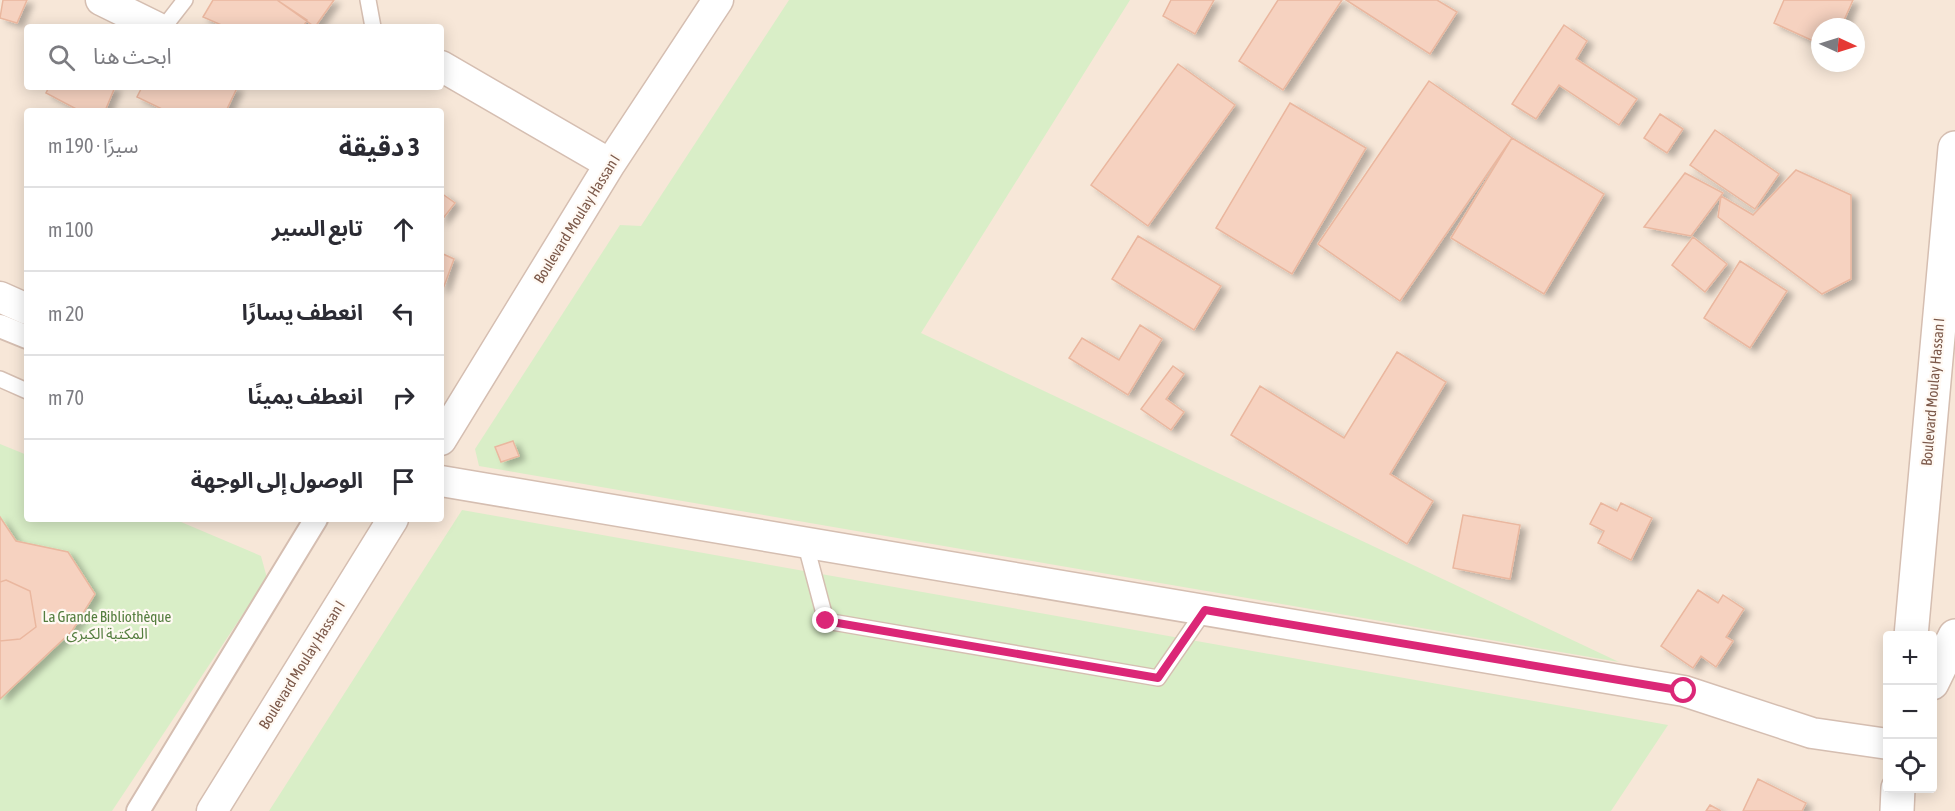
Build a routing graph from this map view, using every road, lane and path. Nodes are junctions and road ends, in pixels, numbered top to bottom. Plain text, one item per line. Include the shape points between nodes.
1 (101, 0) edge
2 (185, 0) edge
3 (368, 0) edge
4 (718, 0) edge
5 (150, 24) edge
6 (166, 24) edge
7 (372, 24) edge
8 (444, 68) edge
9 (1955, 148) edge
10 (610, 164) junction
11 (0, 297) edge
12 (24, 308) edge
13 (0, 326) edge
14 (24, 336) edge
15 (0, 380) edge
16 (24, 390) edge
17 (444, 435) edge
18 (444, 482) edge
19 (314, 522) edge
20 (391, 522) edge
21 (805, 542) junction
22 (1205, 610) junction
23 (1911, 631) edge
24 (1955, 636) edge
25 (1937, 672) edge
26 (1883, 743) edge
27 (1898, 793) edge
28 (138, 811) edge
29 (212, 811) edge
30 (1897, 811) edge

1 - 5 street
2 - 6 lane
3 - 7 lane
4 - 10 street, Boulevard Moulay Hassan I
8 - 10 street
9 - 23 street, Boulevard Moulay Hassan I
10 - 17 street, Boulevard Moulay Hassan I
11 - 12 street
13 - 14 street
15 - 16 lane
18 - 21 street
19 - 28 street
20 - 29 street, Boulevard Moulay Hassan I
21 - 22 street
21 - 22 lane via 826,621 1158,678
22 - 26 street via 1684,691 1812,733
24 - 25 street
27 - 30 street

